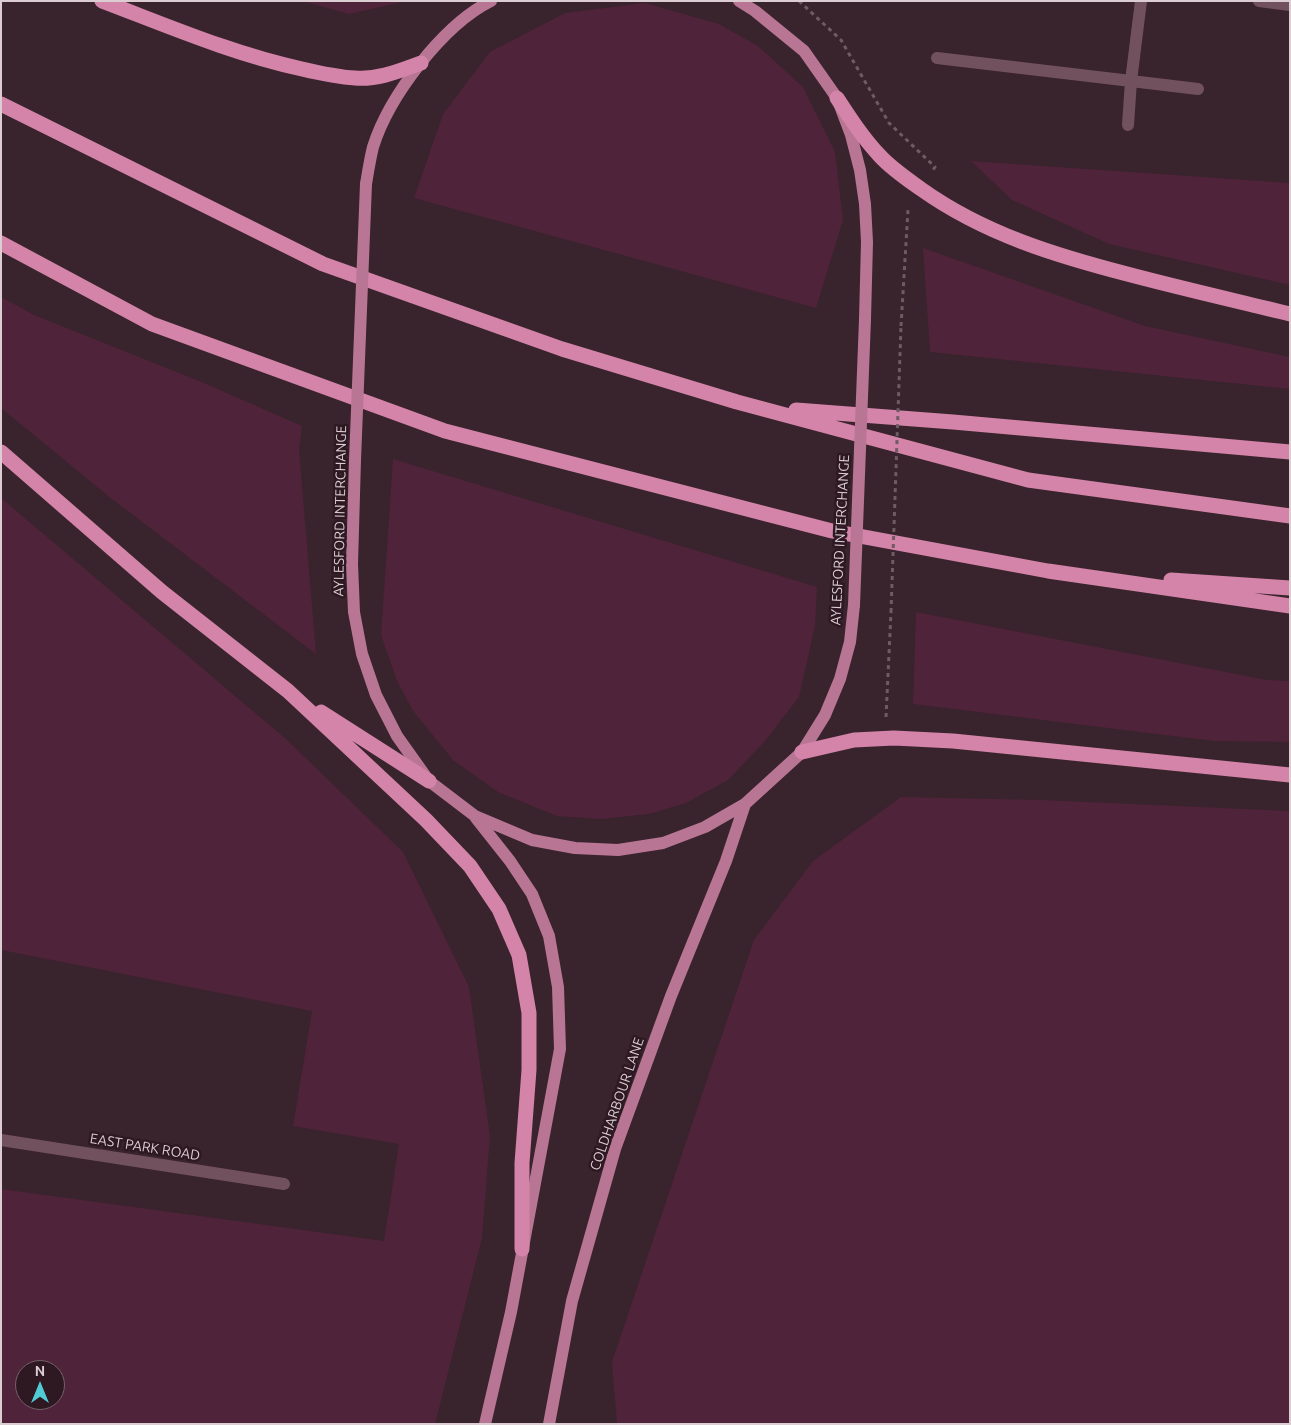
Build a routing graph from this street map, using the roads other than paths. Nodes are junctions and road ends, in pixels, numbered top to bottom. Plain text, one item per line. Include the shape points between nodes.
1 (102, 1) edge
2 (739, 1) edge
3 (1141, 1) edge
4 (1260, 1) edge
5 (484, 3) edge
6 (1290, 5) edge
7 (937, 58) dead end
8 (421, 63) junction
9 (1131, 81) junction
10 (1198, 89) dead end
11 (837, 98) junction
12 (1, 104) edge
13 (1128, 125) dead end
14 (1, 243) edge
15 (1290, 314) edge
16 (762, 408) junction
17 (1, 452) edge
18 (1290, 452) edge
19 (1290, 516) edge
20 (1048, 571) junction
21 (1290, 588) edge
22 (1290, 606) edge
23 (288, 691) junction
24 (802, 752) junction
25 (1290, 775) edge
26 (429, 781) junction
27 (745, 804) junction
28 (475, 816) junction
29 (1, 1140) edge
30 (284, 1184) dead end
31 (522, 1249) junction
32 (485, 1424) edge
33 (548, 1424) edge

1 - 8 highway via 208,42 269,62 327,75 356,79 385,76
2 - 11 main road, AYLESFORD INTERCHANGE via 804,51
3 - 9 street
4 - 6 street
5 - 8 main road, AYLESFORD INTERCHANGE via 451,29
7 - 9 street
8 - 26 main road, AYLESFORD INTERCHANGE, bridge via 388,111 373,147 366,184 352,564 354,612 362,654 376,695 397,736
9 - 10 street
9 - 13 street
11 - 15 highway via 880,157 943,205 984,227 1076,261
11 - 24 main road, AYLESFORD INTERCHANGE, bridge via 851,135 866,204 854,605 850,642 840,678 825,715
12 - 16 highway via 323,264 562,349
14 - 20 highway via 152,324 446,431 832,531
16 - 18 highway
16 - 19 highway via 1028,480
17 - 23 highway via 162,592
20 - 21 highway
20 - 22 highway
23 - 26 highway
23 - 31 highway via 426,820 470,866 499,909 519,954 529,1013 529,1070 522,1162
24 - 25 highway via 854,740 943,740
24 - 27 main road, AYLESFORD INTERCHANGE
26 - 28 main road, AYLESFORD INTERCHANGE
27 - 28 main road, AYLESFORD INTERCHANGE via 705,827 663,843 618,850 575,848 532,840
27 - 33 main road, COLDHARBOUR LANE via 616,1149 572,1300
28 - 31 main road via 532,894 550,936 558,987 560,1050
29 - 30 street, EAST PARK ROAD
31 - 32 main road

